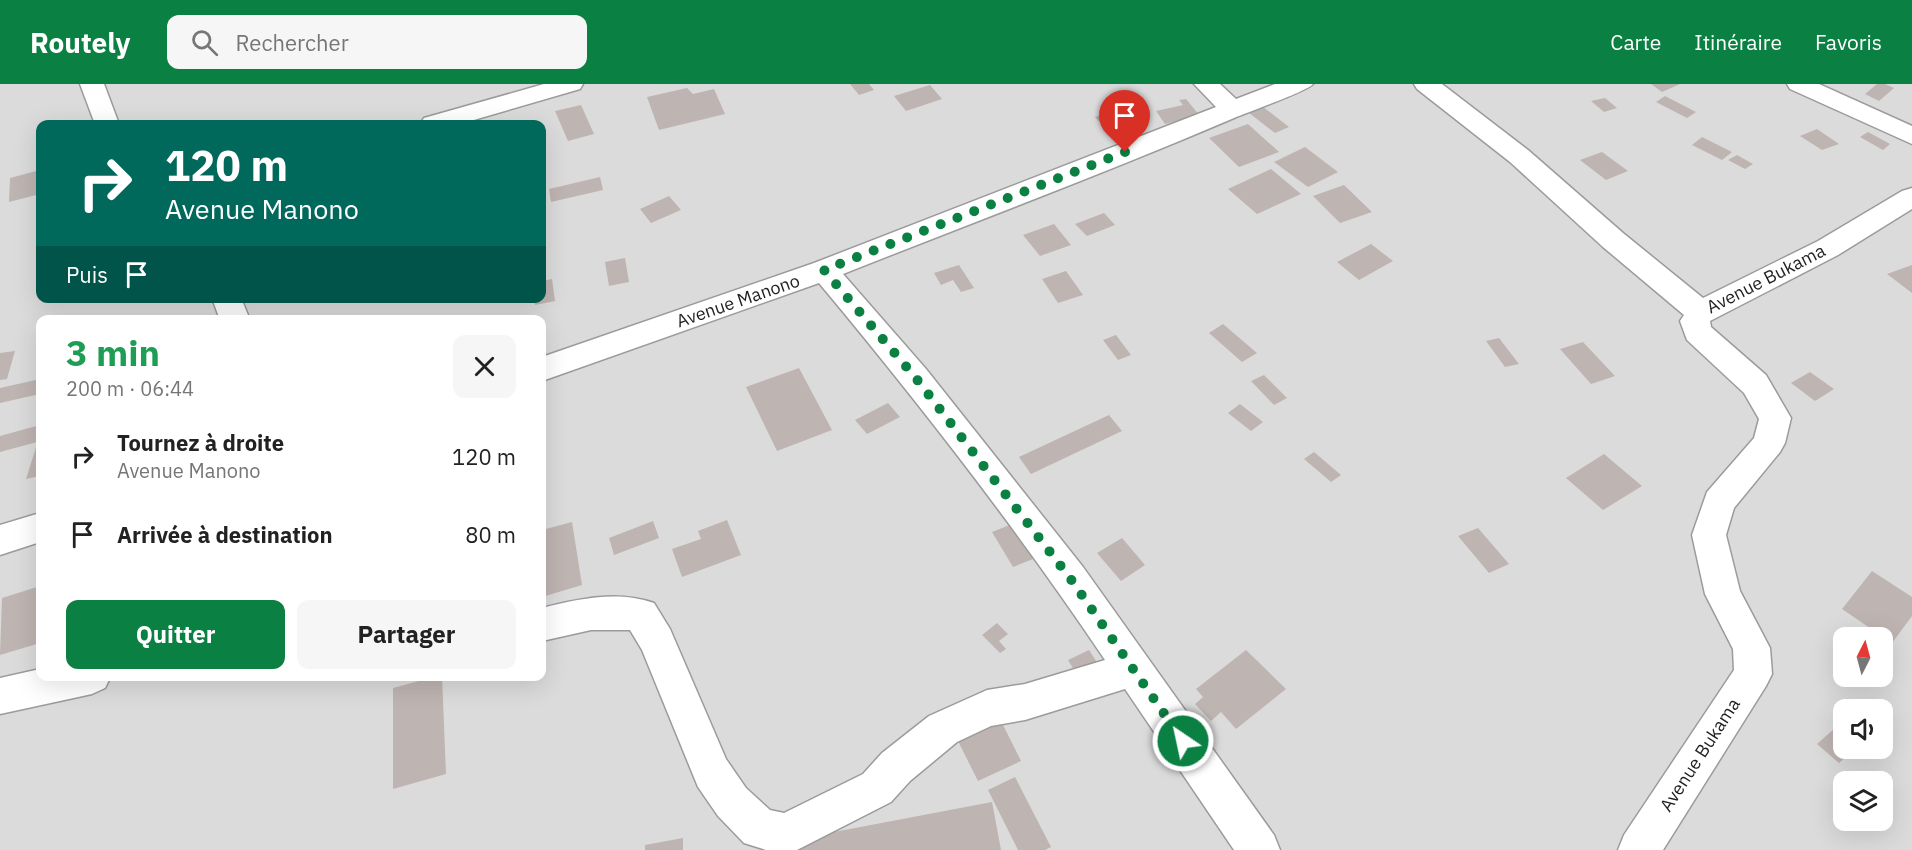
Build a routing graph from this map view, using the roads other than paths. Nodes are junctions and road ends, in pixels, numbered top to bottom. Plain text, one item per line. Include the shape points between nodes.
1 (92, 84) edge
2 (571, 84) edge
3 (1206, 84) edge
4 (1301, 84) edge
5 (1426, 84) edge
6 (1799, 84) edge
7 (1232, 109) junction
8 (105, 120) edge
9 (447, 120) edge
10 (1912, 136) edge
11 (1912, 197) edge
12 (824, 270) junction
13 (1700, 312) junction
14 (546, 368) edge
15 (36, 529) edge
16 (0, 540) edge
17 (546, 623) edge
18 (1133, 669) junction
19 (69, 681) edge
20 (0, 696) edge
21 (1259, 850) edge
22 (1639, 850) edge

1 - 8 street
2 - 9 street
3 - 7 street
4 - 7 street, Avenue Manono
5 - 13 street via 1519,156
6 - 10 street
7 - 12 street, Avenue Manono
11 - 13 street, Avenue Bukama via 1828,248
12 - 14 street, Avenue Manono
12 - 18 street via 915,377 1070,578
13 - 22 street, Avenue Bukama via 1695,321 1698,332 1755,384 1775,418 1769,443 1719,502 1709,535 1723,594 1751,648 1753,675
15 - 16 street
17 - 18 street via 599,611 641,615 657,641 712,772 732,802 759,828 786,834 877,788 943,729 987,708 1025,702
18 - 21 street
19 - 20 street

